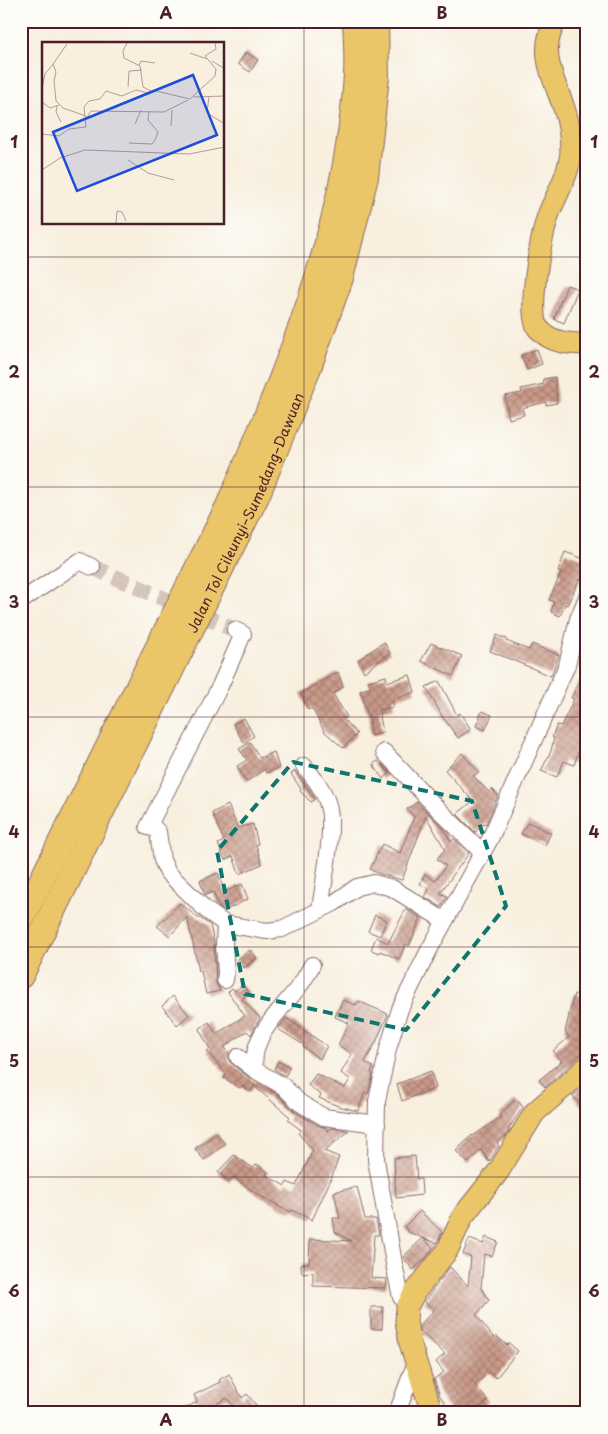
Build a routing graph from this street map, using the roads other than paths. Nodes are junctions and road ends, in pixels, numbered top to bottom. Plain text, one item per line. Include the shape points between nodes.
1 (355, 21) edge
2 (376, 21) edge
3 (556, 21) edge
4 (587, 344) edge
5 (92, 566) tunnel mouth
6 (587, 597) edge
7 (21, 602) edge
8 (235, 630) dead end
9 (384, 752) dead end
10 (304, 766) dead end
11 (482, 852) junction
12 (320, 910) junction
13 (21, 921) edge
14 (445, 921) junction
15 (224, 924) junction
16 (312, 965) dead end
17 (21, 976) edge
18 (225, 980) dead end
19 (238, 1057) dead end
20 (587, 1067) edge
21 (255, 1070) junction
22 (377, 1124) junction
23 (407, 1307) junction
24 (416, 1362) junction
25 (396, 1413) edge
26 (432, 1413) edge

1 - 13 highway, Jalan Tol Cileunyi–Sumedang–Dawuan via 356,74 351,123 335,215 316,282 288,360 228,506
2 - 17 highway, Jalan Tol Cileunyi–Sumedang–Dawuan via 377,76 366,177 341,278 308,370 258,494
3 - 4 main road via 547,51 553,82 569,128 571,155 543,232 533,311 536,326 543,334 562,342
5 - 7 street via 80,562
6 - 11 street via 567,665
8 - 15 street via 243,634 148,827 158,832 162,860 168,873
9 - 11 street
10 - 12 street via 323,791 329,808
11 - 14 street
12 - 14 street via 357,888 374,883 392,888
12 - 15 street via 282,929 251,929
14 - 22 street via 400,1009 388,1049
15 - 18 street
16 - 21 street via 301,985 269,1024 256,1050
19 - 21 street
20 - 23 main road via 535,1112 498,1172 463,1216 447,1251
21 - 22 street via 283,1086 300,1103 324,1117
22 - 23 street via 376,1160 395,1269
23 - 24 main road via 406,1321
24 - 25 street
24 - 26 main road

